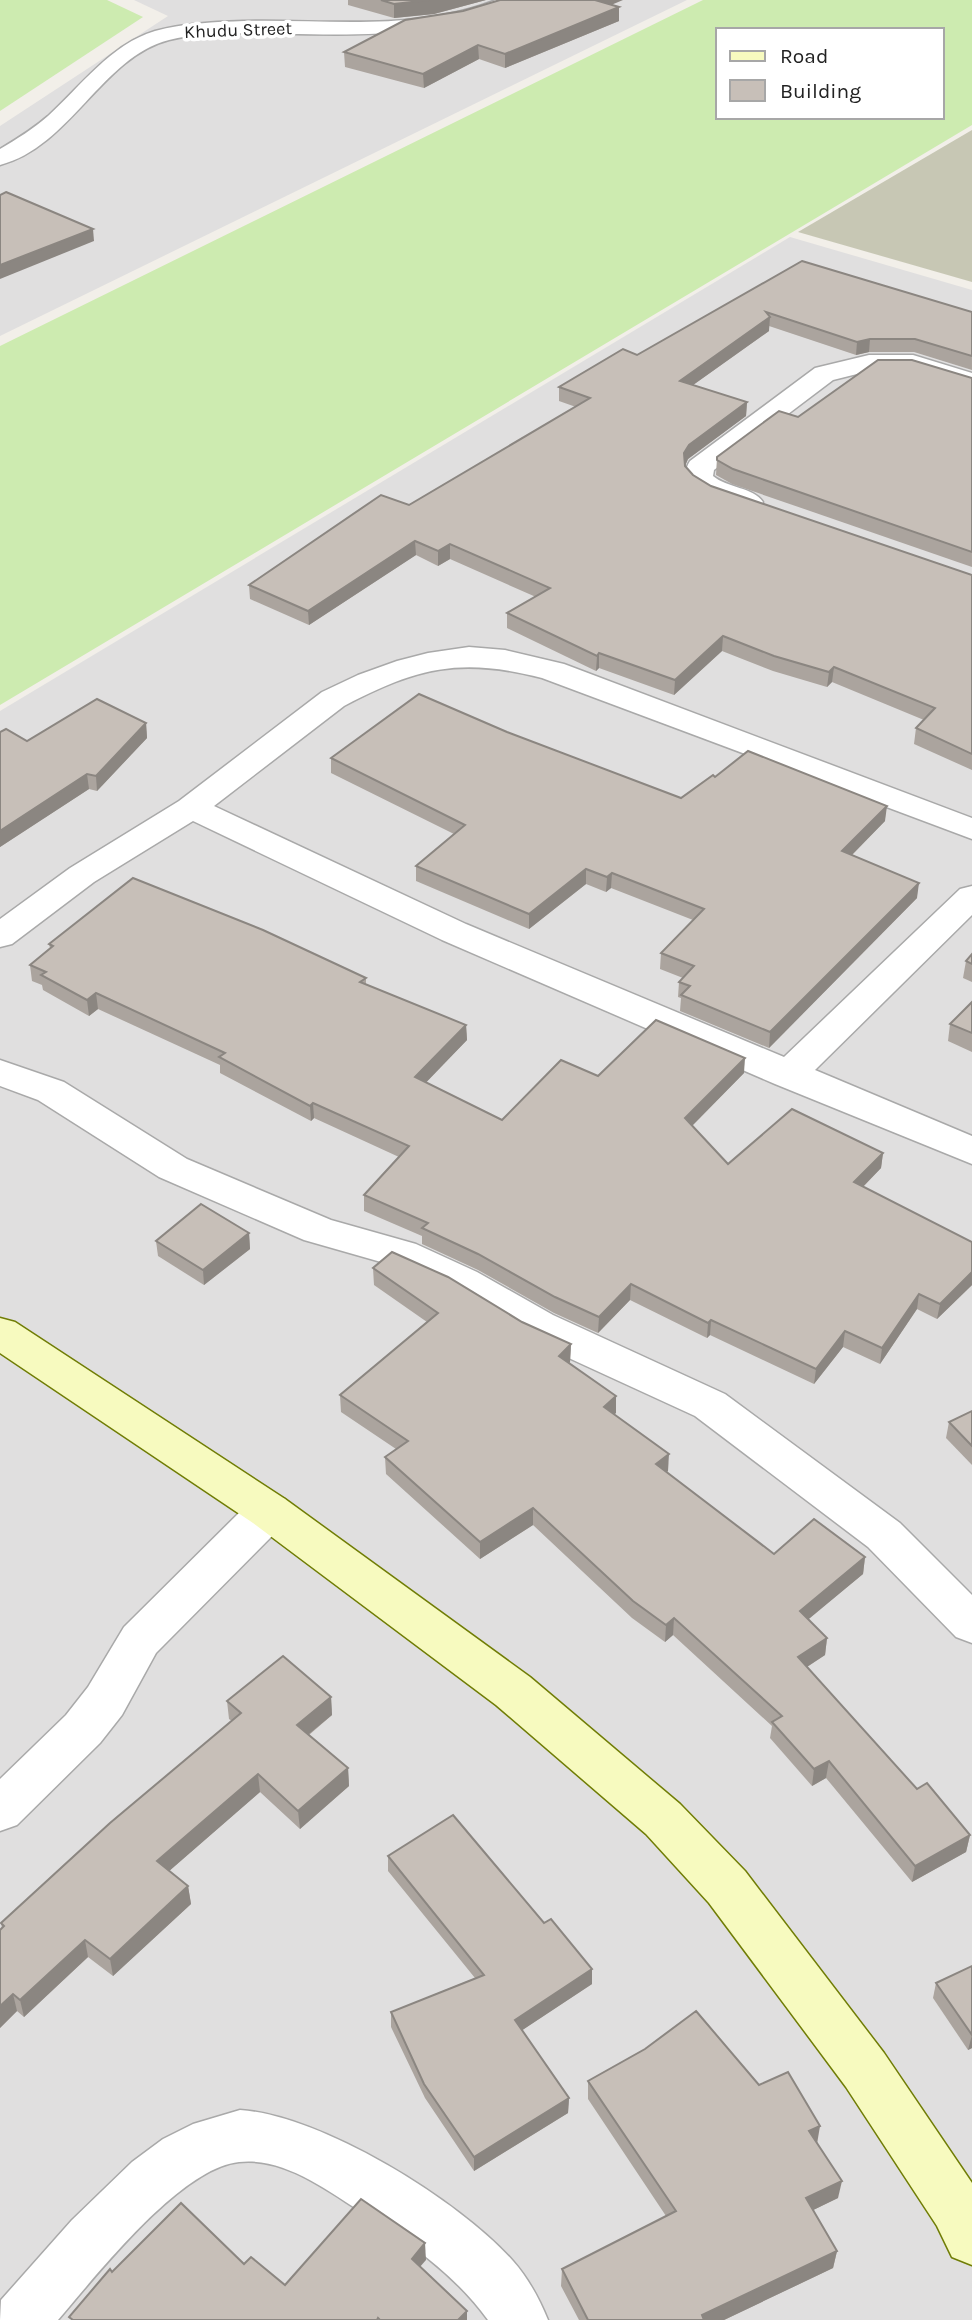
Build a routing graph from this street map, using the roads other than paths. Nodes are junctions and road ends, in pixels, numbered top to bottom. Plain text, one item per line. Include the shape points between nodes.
1 (514, 0) edge
2 (0, 158) edge
3 (972, 382) edge
4 (774, 510) edge
5 (191, 808) junction
6 (972, 829) edge
7 (972, 896) edge
8 (0, 936) edge
9 (0, 1072) edge
10 (788, 1075) junction
11 (972, 1151) edge
12 (0, 1334) edge
13 (269, 1511) junction
14 (972, 1624) edge
15 (0, 1810) edge
16 (972, 2238) edge
17 (21, 2320) edge
18 (520, 2320) edge

1 - 2 street, Khudu Street via 496,9 417,27 249,27 162,35 133,50 43,132
3 - 4 street via 913,363 869,363 824,374 700,467 699,478 709,486
5 - 6 street via 333,699 358,685 435,662 491,657 553,671
5 - 8 street via 82,875
5 - 10 street via 454,932
7 - 10 street
9 - 14 street via 51,1091 173,1168 318,1230 402,1254 463,1282 538,1326 710,1405 884,1535
10 - 11 street
12 - 13 street
13 - 15 street via 140,1640 83,1729
13 - 16 street via 513,1691 663,1819 727,1887 865,2070
17 - 18 street via 136,2191 198,2148 222,2137 241,2135 279,2141 313,2156 421,2218 475,2258 507,2296

